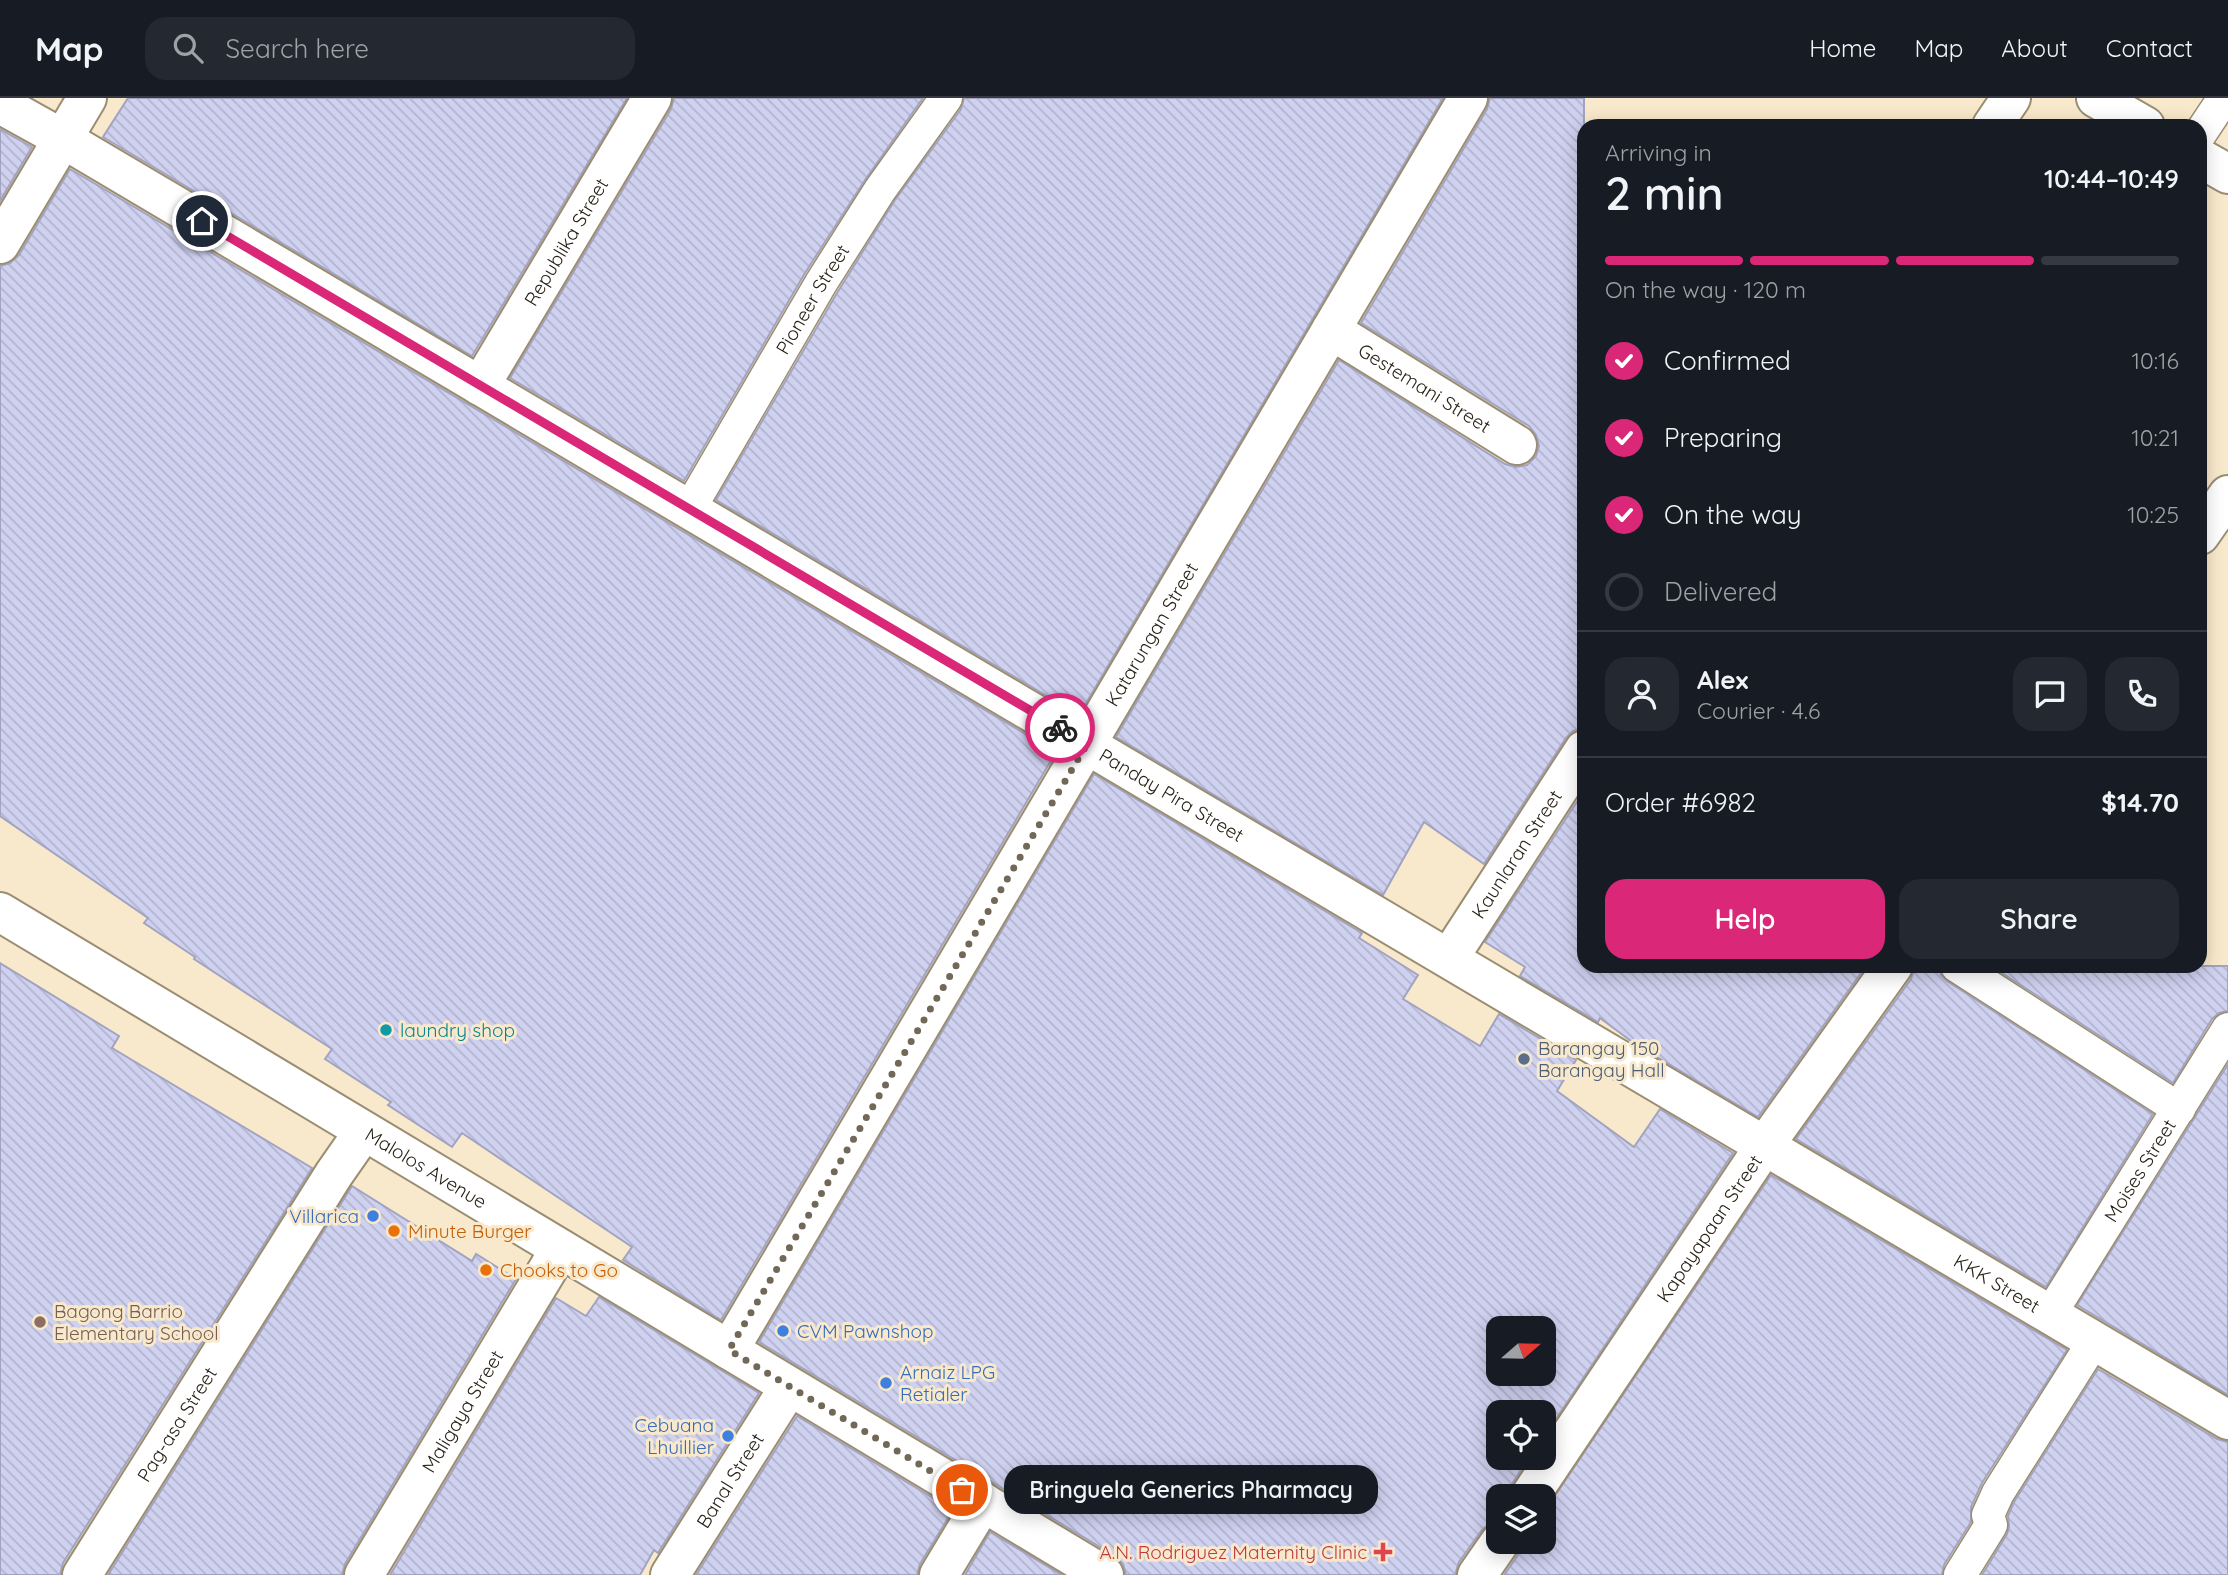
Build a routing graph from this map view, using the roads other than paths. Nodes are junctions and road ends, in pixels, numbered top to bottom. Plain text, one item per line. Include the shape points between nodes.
1 (87, 98) edge
2 (652, 98) edge
3 (946, 98) edge
4 (1468, 98) edge
5 (2011, 98) edge
6 (2096, 98) edge
7 (2224, 98) edge
8 (0, 104) edge
9 (1997, 119) edge
10 (2133, 119) edge
11 (2207, 124) edge
12 (63, 139) junction
13 (2207, 162) edge
14 (2228, 174) edge
15 (0, 244) edge
16 (1331, 330) junction
17 (480, 386) junction
18 (1517, 445) dead end
19 (2228, 495) edge
20 (690, 508) junction
21 (2207, 524) edge
22 (1087, 744) junction
23 (1577, 761) edge
24 (0, 912) edge
25 (1449, 958) junction
26 (1888, 973) edge
27 (1968, 973) edge
28 (2228, 1029) edge
29 (2179, 1109) junction
30 (365, 1131) junction
31 (1765, 1145) junction
32 (560, 1249) junction
33 (2051, 1313) junction
34 (2094, 1341) junction
35 (729, 1350) junction
36 (789, 1387) junction
37 (2228, 1420) edge
38 (1538, 1484) edge
39 (983, 1502) junction
40 (1492, 1554) edge
41 (82, 1575) edge
42 (364, 1575) edge
43 (670, 1575) edge
44 (939, 1575) edge
45 (1104, 1575) edge
46 (1478, 1575) edge
47 (1960, 1575) edge

1 - 12 street
2 - 17 street, Republika Street
3 - 20 lane, Pioneer Street via 821,283
4 - 16 street, Katarungan Street
5 - 9 street
6 - 10 street
7 - 11 lane
8 - 12 street, Panday Pira Street
12 - 15 street
12 - 17 street, Panday Pira Street
13 - 14 street
16 - 18 street, Gestemani Street
16 - 22 street, Katarungan Street
17 - 20 street, Panday Pira Street
19 - 21 street
20 - 22 street, Panday Pira Street
22 - 25 street, Panday Pira Street
22 - 35 street, Katarungan Street
23 - 25 street, Kaunlaran Street
24 - 30 street, Malolos Avenue
25 - 31 street, Panday Pira Street
26 - 31 street, Kapayapaan Street
27 - 29 lane
28 - 29 lane, Moises Street
29 - 33 lane, Moises Street
30 - 32 street, Malolos Avenue
30 - 41 street, Pag-asa Street
31 - 33 street, KKK Street
31 - 38 street, Kapayapaan Street
32 - 35 street, Malolos Avenue
32 - 42 street, Maligaya Street
33 - 34 street, KKK Street
34 - 37 street, KKK Street
34 - 47 lane via 1998,1493 1988,1515 1991,1525
35 - 36 street, Malolos Avenue
36 - 39 street, Malolos Avenue
36 - 43 street, Banal Street
39 - 44 street
39 - 45 street, Malolos Avenue
40 - 46 street

